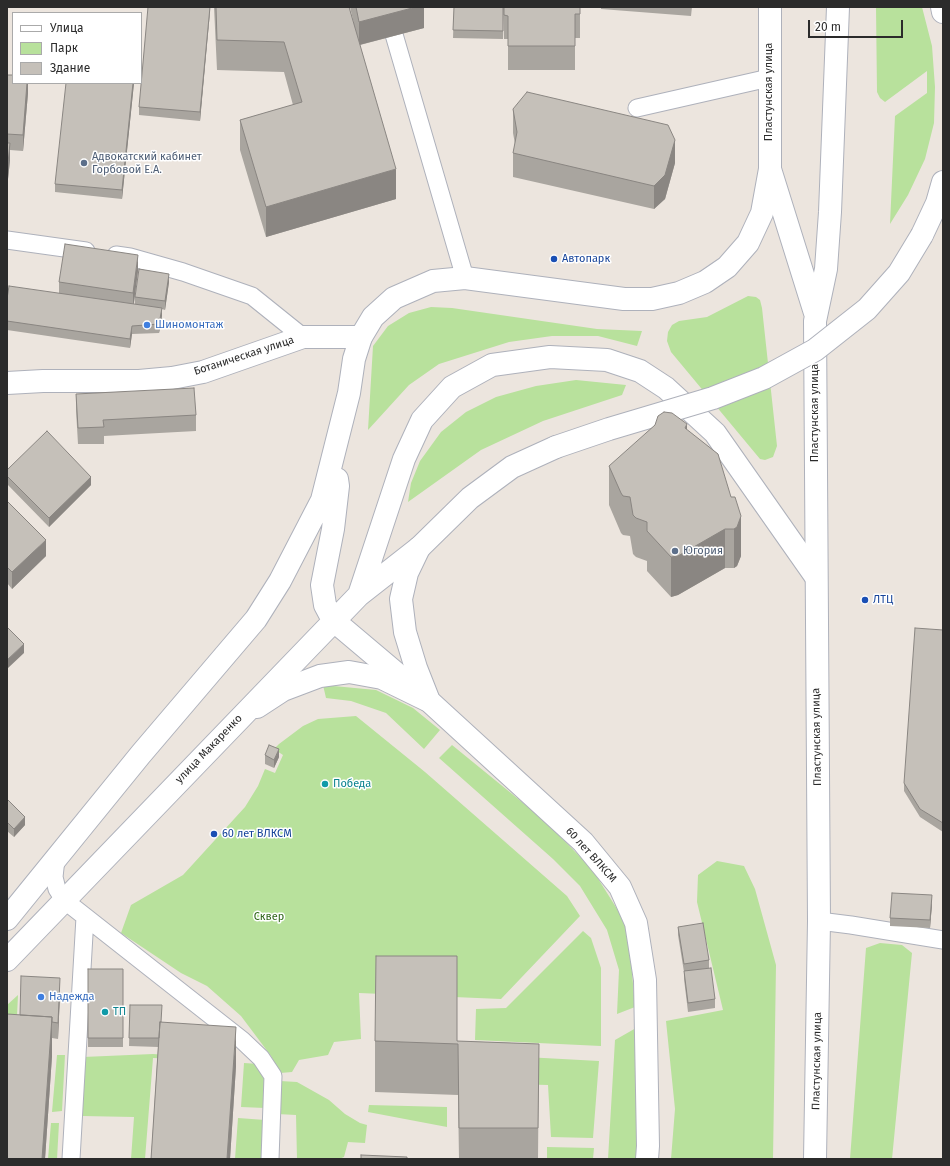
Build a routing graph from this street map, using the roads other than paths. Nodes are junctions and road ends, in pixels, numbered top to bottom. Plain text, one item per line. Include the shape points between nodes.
1 (386, 7) edge
2 (770, 7) edge
3 (838, 7) edge
4 (942, 7) edge
5 (943, 12) edge
6 (769, 78) junction
7 (637, 108) dead end
8 (770, 169) junction
9 (943, 182) edge
10 (7, 240) edge
11 (465, 278) junction
12 (815, 314) junction
13 (361, 336) junction
14 (303, 337) junction
15 (7, 384) edge
16 (333, 460) junction
17 (419, 548) junction
18 (816, 577) junction
19 (359, 595) junction
20 (333, 620) junction
21 (429, 701) junction
22 (238, 719) junction
23 (56, 859) junction
24 (64, 900) junction
25 (84, 917) junction
26 (7, 919) edge
27 (819, 921) junction
28 (943, 940) edge
29 (7, 960) edge
30 (71, 1159) edge
31 (270, 1159) edge
32 (647, 1159) edge
33 (815, 1159) edge

1 - 11 lane
2 - 6 street, Пластунская улица
3 - 12 street, Пластунская улица via 826,268
4 - 5 street
6 - 7 lane
6 - 8 street, Пластунская улица
8 - 11 street via 762,213 748,243 728,267 705,282 679,293 652,299 624,299
8 - 12 street, Пластунская улица
9 - 17 street, улица Макаренко, bridge via 937,203 922,235 899,273 867,309 815,350 764,378 713,398 556,447 512,467 470,498
10 - 14 lane via 130,257 183,272 252,296
11 - 13 street via 433,281 394,298 373,317
12 - 18 street, Пластунская улица
13 - 14 street, Ботаническая улица
13 - 16 street
14 - 15 street, Ботаническая улица via 203,372 172,378
16 - 20 street via 338,486 322,585 325,605
16 - 23 street via 322,500 280,581 256,619 151,741
17 - 19 street, улица Макаренко
17 - 21 street via 408,573 401,599 405,632
18 - 19 street via 715,433 666,388 640,371 607,360 550,357 492,365 452,387 422,420 404,459
18 - 27 street, Пластунская улица
19 - 20 street, улица Макаренко
20 - 21 street
20 - 22 street, улица Макаренко
21 - 22 street via 382,678 350,672 320,676 283,690
21 - 32 street, 60 лет ВЛКСМ via 583,842 620,887 636,923 645,980
22 - 24 street, улица Макаренко
23 - 24 lane via 54,877 57,889
23 - 26 street
24 - 25 lane
24 - 29 street, улица Макаренко
25 - 30 lane
25 - 31 lane via 242,1040 261,1058 273,1076
27 - 28 lane
27 - 33 street, Пластунская улица

